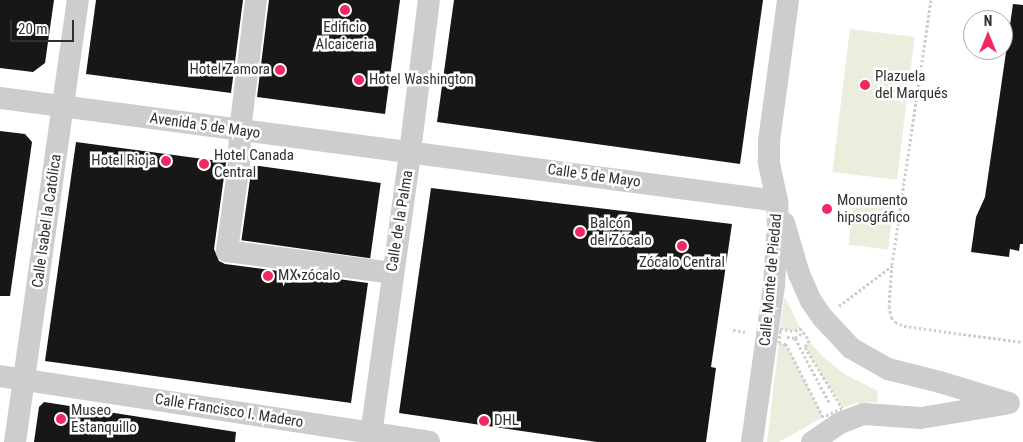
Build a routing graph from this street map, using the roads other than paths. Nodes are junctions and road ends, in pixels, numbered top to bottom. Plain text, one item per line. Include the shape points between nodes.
1 (78, 0) edge
2 (256, 0) edge
3 (429, 0) edge
4 (788, 0) edge
5 (0, 98) edge
6 (64, 107) junction
7 (240, 130) junction
8 (410, 152) junction
9 (777, 201) junction
10 (392, 273) junction
11 (0, 376) edge
12 (23, 380) junction
13 (1016, 404) edge
14 (370, 437) edge
15 (15, 442) edge
16 (429, 442) edge
17 (752, 442) edge
18 (812, 442) edge

1 - 6 street, Calle Isabel la Católica
2 - 7 street
3 - 8 street, Calle de la Palma
4 - 9 street, Calle Monte de Piedad via 769,141 769,162
5 - 6 street, Avenida 5 de Mayo
6 - 7 street, Avenida 5 de Mayo
6 - 12 street, Calle Isabel la Católica
7 - 8 street, Avenida 5 de Mayo
7 - 10 street via 239,164 227,250
8 - 9 street, Calle 5 de Mayo
8 - 10 street, Calle de la Palma
9 - 13 street via 799,274 812,301 851,348 888,369
9 - 17 street, Calle Monte de Piedad via 774,285
10 - 14 street, Calle de la Palma
11 - 12 street, Calle Francisco I. Madero
12 - 14 street, Calle Francisco I. Madero
12 - 15 street, Calle Isabel la Católica
13 - 18 street via 921,418 864,414 837,417
14 - 16 street, Calle Francisco I. Madero

